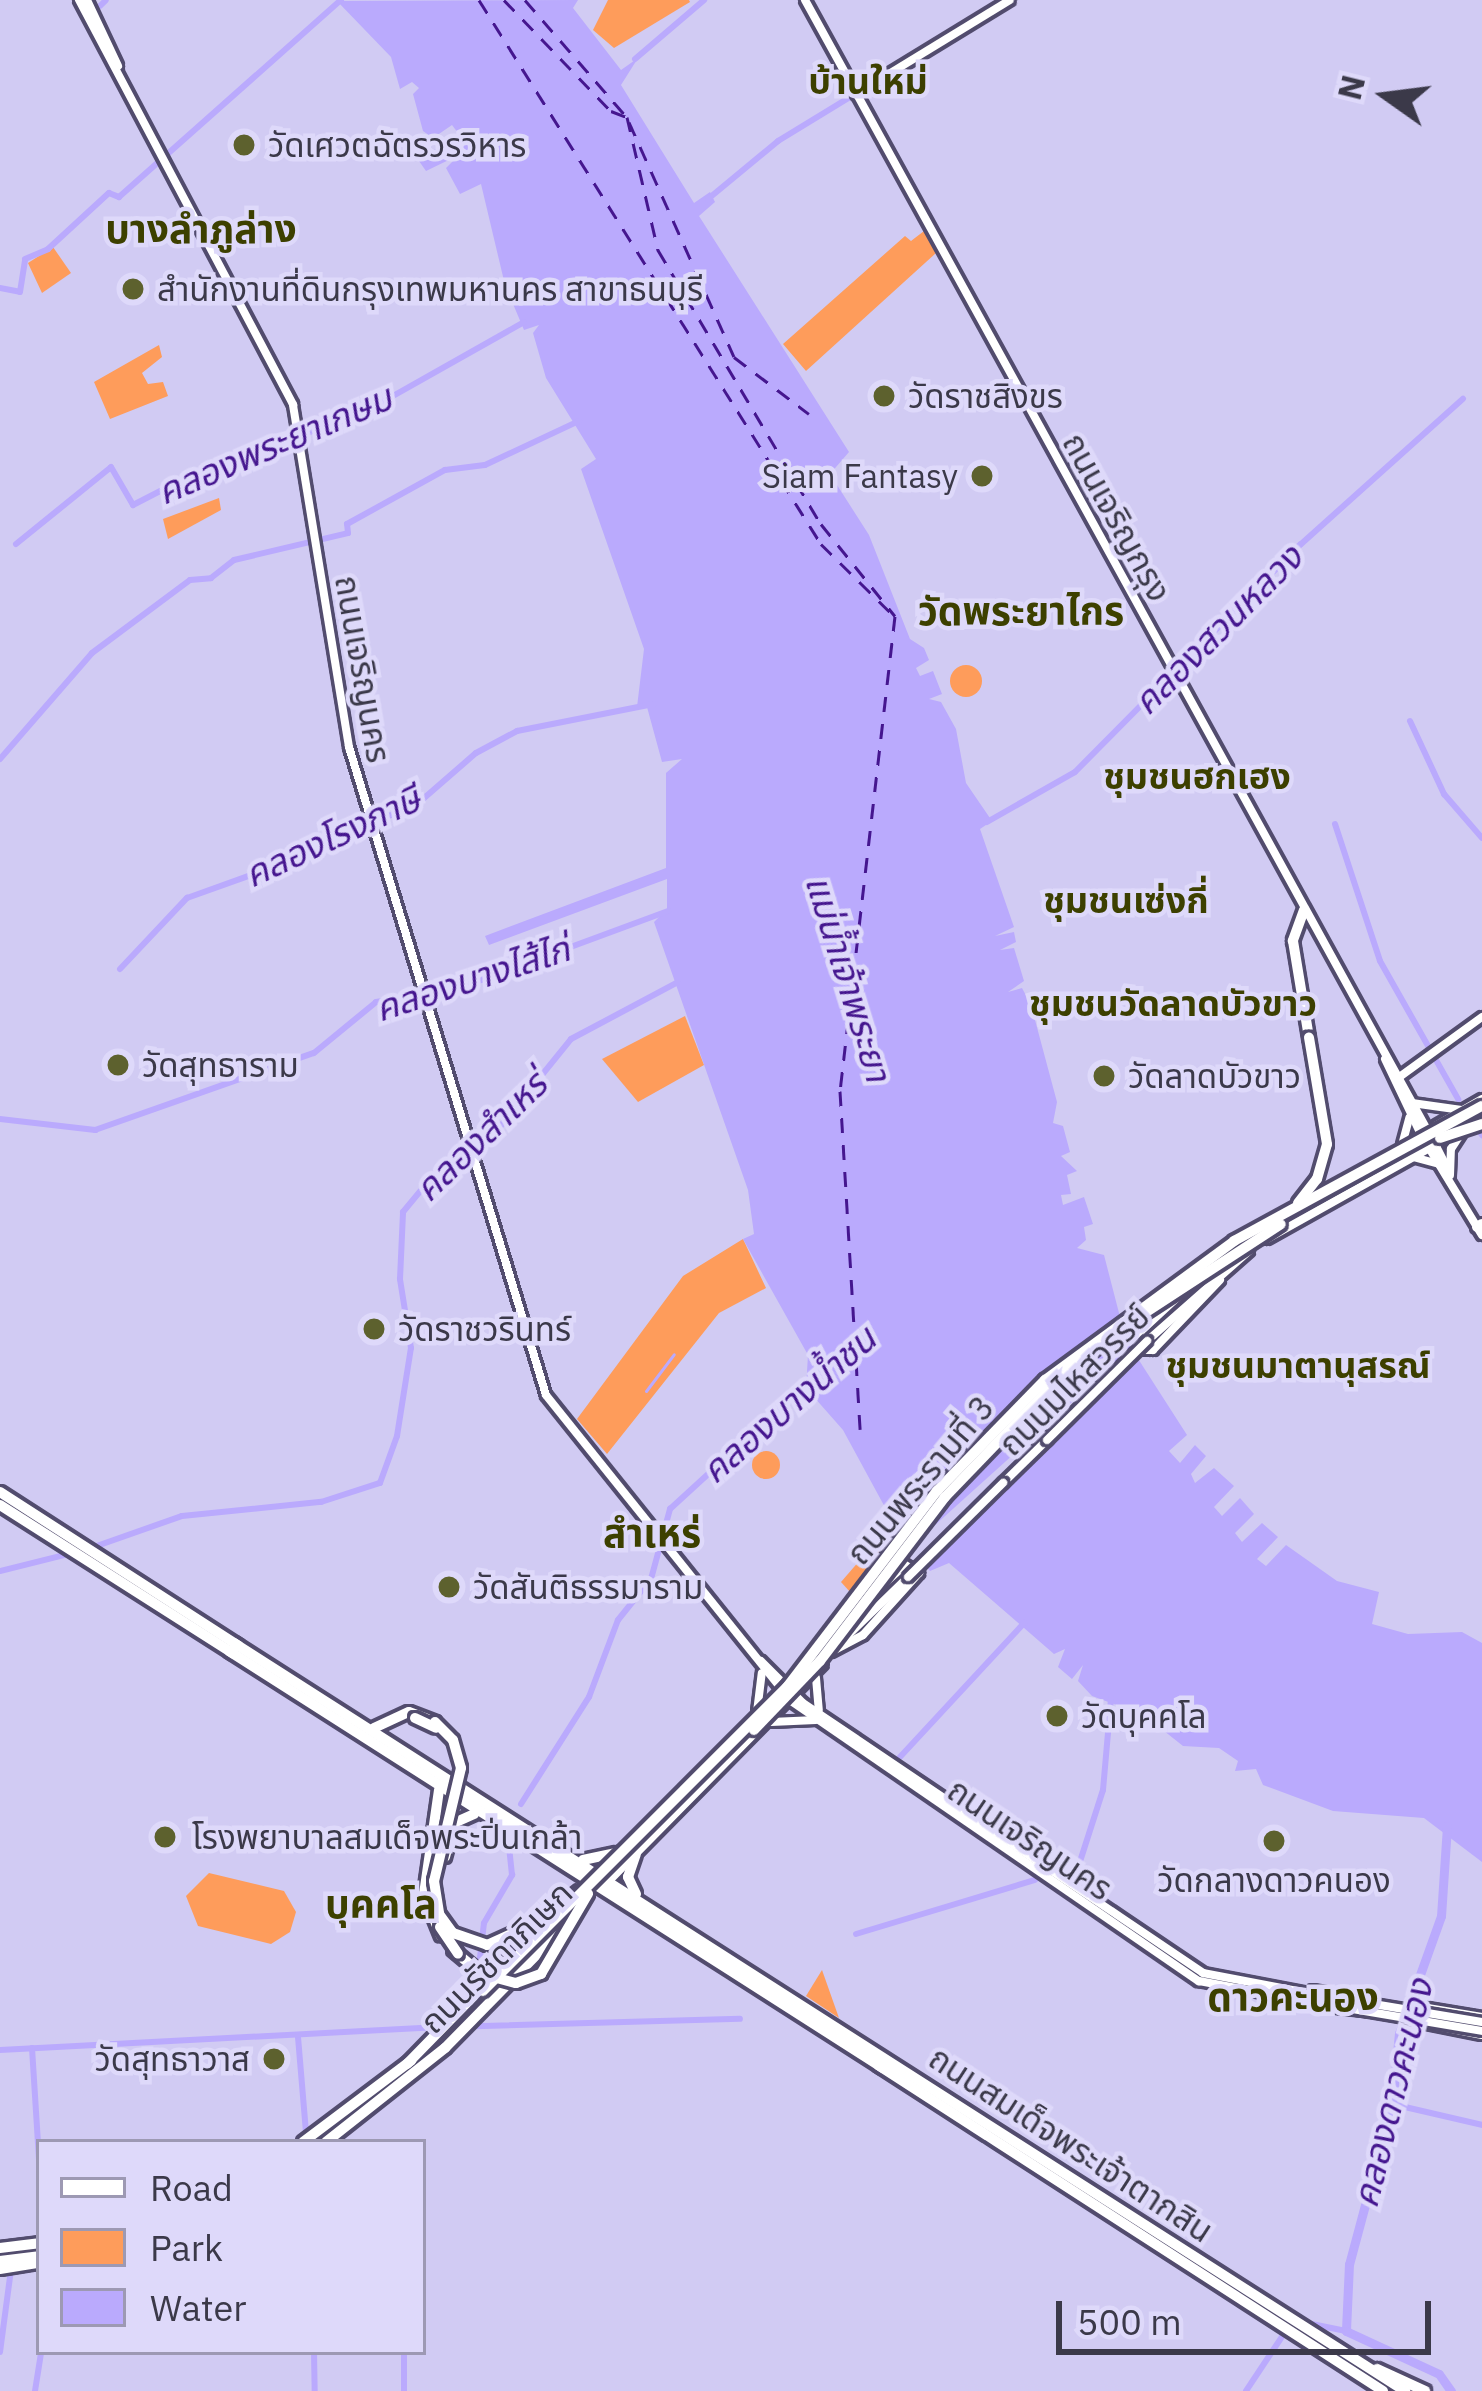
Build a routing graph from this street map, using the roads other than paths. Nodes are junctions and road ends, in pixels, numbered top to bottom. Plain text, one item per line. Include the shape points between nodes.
1 (83, 0) edge
2 (805, 0) edge
3 (1010, 0) edge
4 (856, 94) junction
5 (1304, 910) junction
6 (1482, 1017) edge
7 (1384, 1058) junction
8 (1398, 1078) junction
9 (1411, 1102) junction
10 (1463, 1110) junction
11 (1482, 1111) edge
12 (1408, 1116) junction
13 (1457, 1131) junction
14 (1423, 1133) junction
15 (1402, 1145) junction
16 (1432, 1146) junction
17 (1413, 1157) junction
18 (1440, 1164) junction
19 (1451, 1178) junction
20 (1286, 1214) junction
21 (1480, 1229) edge
22 (1221, 1269) junction
23 (0, 1492) edge
24 (0, 1505) edge
25 (69, 1542) junction
26 (231, 1647) junction
27 (830, 1653) junction
28 (817, 1666) junction
29 (765, 1668) junction
30 (802, 1670) junction
31 (782, 1688) junction
32 (793, 1698) junction
33 (757, 1712) junction
34 (819, 1717) junction
35 (769, 1722) junction
36 (374, 1728) junction
37 (391, 1746) junction
38 (430, 1762) junction
39 (419, 1778) junction
40 (439, 1790) junction
41 (478, 1815) junction
42 (617, 1853) junction
43 (636, 1854) junction
44 (574, 1858) junction
45 (560, 1867) junction
46 (597, 1872) junction
47 (610, 1880) junction
48 (587, 1893) junction
49 (638, 1897) junction
50 (566, 1903) junction
51 (617, 1904) junction
52 (544, 1924) junction
53 (556, 1935) junction
54 (460, 1938) junction
55 (707, 1939) junction
56 (526, 1941) junction
57 (458, 1954) junction
58 (698, 1956) junction
59 (737, 1969) dead end
60 (486, 1993) junction
61 (1286, 1994) junction
62 (471, 2010) junction
63 (1482, 2026) edge
64 (438, 2041) junction
65 (886, 2064) junction
66 (412, 2067) junction
67 (307, 2139) edge
68 (329, 2139) edge
69 (36, 2253) edge
70 (36, 2253) edge
71 (0, 2259) edge
72 (1294, 2326) junction
73 (1368, 2367) junction
74 (1400, 2390) edge
75 (1383, 2391) edge
76 (1425, 2391) edge

1 - 29 main road, ถนนเจริญนคร via 282,377 300,432 349,747 546,1394
2 - 4 main road, ถนนเจริญกรุง
3 - 4 main road
4 - 5 main road, ถนนเจริญกรุง
5 - 7 main road, ถนนเจริญกรุง
5 - 20 main road, bridge via 1293,941 1326,1155 1310,1190
6 - 8 main road
7 - 8 main road, ถนนเจริญกรุง
7 - 12 main road, ถนนเจริญกรุง
8 - 9 main road, ถนนเจริญกรุง
9 - 10 main road
9 - 14 main road, ถนนเจริญกรุง
10 - 11 main road
10 - 14 main road
11 - 13 main road, ถนนพระรามที่ 3, bridge
11 - 20 main road, ถนนพระรามที่ 3, bridge
12 - 14 main road, ถนนเจริญกรุง
12 - 15 main road
13 - 16 main road
13 - 19 main road
13 - 48 main road, ถนนพระรามที่ 3, bridge via 1235,1250 1052,1386 945,1496 793,1691
14 - 15 main road, ถนนมไหสวรรย์
14 - 16 main road, ถนนเจริญกรุง
15 - 22 main road, ถนนมไหสวรรย์ via 1282,1212
16 - 17 main road, ถนนมไหสวรรย์
16 - 18 main road, ถนนเจริญกรุง
16 - 19 main road, ถนนเจริญกรุง
17 - 18 main road
17 - 22 main road, ถนนมไหสวรรย์
18 - 19 main road, ถนนเจริญกรุง
19 - 21 main road, ถนนเจริญกรุง
20 - 50 main road, ถนนพระรามที่ 3, bridge via 1109,1326 1030,1395 937,1491 787,1687
22 - 22 main road via 1153,1350 1143,1350 1143,1327
22 - 27 main road, ถนนมไหสวรรย์, bridge
23 - 25 main road, ถนนสมเด็จพระเจ้าตากสิน
24 - 25 main road, ถนนสมเด็จพระเจ้าตากสิน
25 - 26 main road, ถนนสมเด็จพระเจ้าตากสิน
25 - 26 main road, ถนนสมเด็จพระเจ้าตากสิน via 78,1555
26 - 36 main road, ถนนสมเด็จพระเจ้าตากสิน
26 - 37 main road, ถนนสมเด็จพระเจ้าตากสิน
26 - 39 main road, ถนนสมเด็จพระเจ้าตากสิน
27 - 28 main road, ถนนมไหสวรรย์
27 - 28 main road via 853,1643 914,1585 912,1565 852,1613
28 - 30 main road, ถนนมไหสวรรย์
28 - 32 main road, ถนนมไหสวรรย์
28 - 34 main road
29 - 30 main road
29 - 31 main road, ถนนเจริญนคร
29 - 33 main road
30 - 31 main road, ถนนมไหสวรรย์
31 - 32 main road, ถนนเจริญนคร
31 - 33 main road, ถนนมไหสวรรย์
32 - 34 main road, ถนนเจริญนคร
32 - 35 main road, ถนนมไหสวรรย์
33 - 42 main road, ถนนมไหสวรรย์
34 - 35 main road
34 - 61 main road, ถนนเจริญนคร via 1199,1982
35 - 43 main road, ถนนมไหสวรรย์
36 - 37 main road, ถนนสมเด็จพระเจ้าตากสิน
36 - 54 main road, bridge via 409,1712 436,1722 459,1749 434,1897
37 - 38 main road, ถนนสมเด็จพระเจ้าตากสิน
37 - 57 main road, bridge via 394,1722 415,1718 443,1734 453,1752 454,1781 428,1881 431,1911
38 - 39 main road
38 - 44 main road, ถนนสมเด็จพระเจ้าตากสิน
39 - 40 main road, ถนนสมเด็จพระเจ้าตากสิน
40 - 41 main road, ถนนสมเด็จพระเจ้าตากสิน
40 - 57 main road, bridge via 426,1910
41 - 45 main road, ถนนสมเด็จพระเจ้าตากสิน
41 - 54 main road, bridge via 454,1823 438,1881 442,1912
42 - 44 main road
42 - 46 main road, ถนนมไหสวรรย์
43 - 47 main road, ถนนมไหสวรรย์
43 - 49 main road via 628,1877
44 - 46 main road, ถนนสมเด็จพระเจ้าตากสิน
45 - 48 main road, ถนนสมเด็จพระเจ้าตากสิน
45 - 50 main road via 571,1884
46 - 47 main road, ถนนสมเด็จพระเจ้าตากสิน
46 - 48 main road, ถนนรัชดาภิเษก
47 - 48 main road, ถนนรัชดาภิเษก
47 - 49 main road, ถนนสมเด็จพระเจ้าตากสิน
48 - 50 main road, ถนนรัชดาภิเษก
48 - 51 main road
48 - 51 main road, ถนนสมเด็จพระเจ้าตากสิน
48 - 52 main road, ถนนรัชดาภิเษก
48 - 53 main road, ถนนรัชดาภิเษก
48 - 57 main road, bridge via 555,1958 534,1978 498,1980
48 - 60 main road, ถนนพระรามที่ 3, bridge
49 - 55 main road, ถนนสมเด็จพระเจ้าตากสิน
50 - 54 main road, bridge via 500,1942
50 - 56 main road, ถนนรัชดาภิเษก
50 - 60 main road, ถนนพระรามที่ 3, bridge
51 - 58 main road, ถนนสมเด็จพระเจ้าตากสิน
52 - 53 main road
52 - 56 main road, ถนนรัชดาภิเษก
53 - 62 main road, ถนนรัชดาภิเษก
55 - 58 main road via 696,1946
55 - 65 main road, ถนนสมเด็จพระเจ้าตากสิน
56 - 62 main road, ถนนรัชดาภิเษก
58 - 65 main road, ถนนสมเด็จพระเจ้าตากสิน
59 - 65 main road, ถนนสมเด็จพระเจ้าตากสิน
60 - 62 main road, ถนนรัชดาภิเษก
61 - 61 main road via 1372,2000 1372,2016
61 - 63 main road, ถนนเจริญนคร, bridge
62 - 64 main road, ถนนรัชดาภิเษก
63 - 63 main road via 1422,2024 1427,2008
64 - 66 main road, ถนนรัชดาภิเษก
64 - 66 main road, ถนนรัชดาภิเษก
65 - 72 main road, ถนนสมเด็จพระเจ้าตากสิน
66 - 67 main road, ถนนรัชดาภิเษก
66 - 68 main road, ถนนรัชดาภิเษก
69 - 71 main road
70 - 71 main road
72 - 73 main road, ถนนสมเด็จพระเจ้าตากสิน
72 - 75 main road, ถนนสมเด็จพระเจ้าตากสิน
73 - 74 main road, ถนนสมเด็จพระเจ้าตากสิน
73 - 76 main road via 1412,2378

